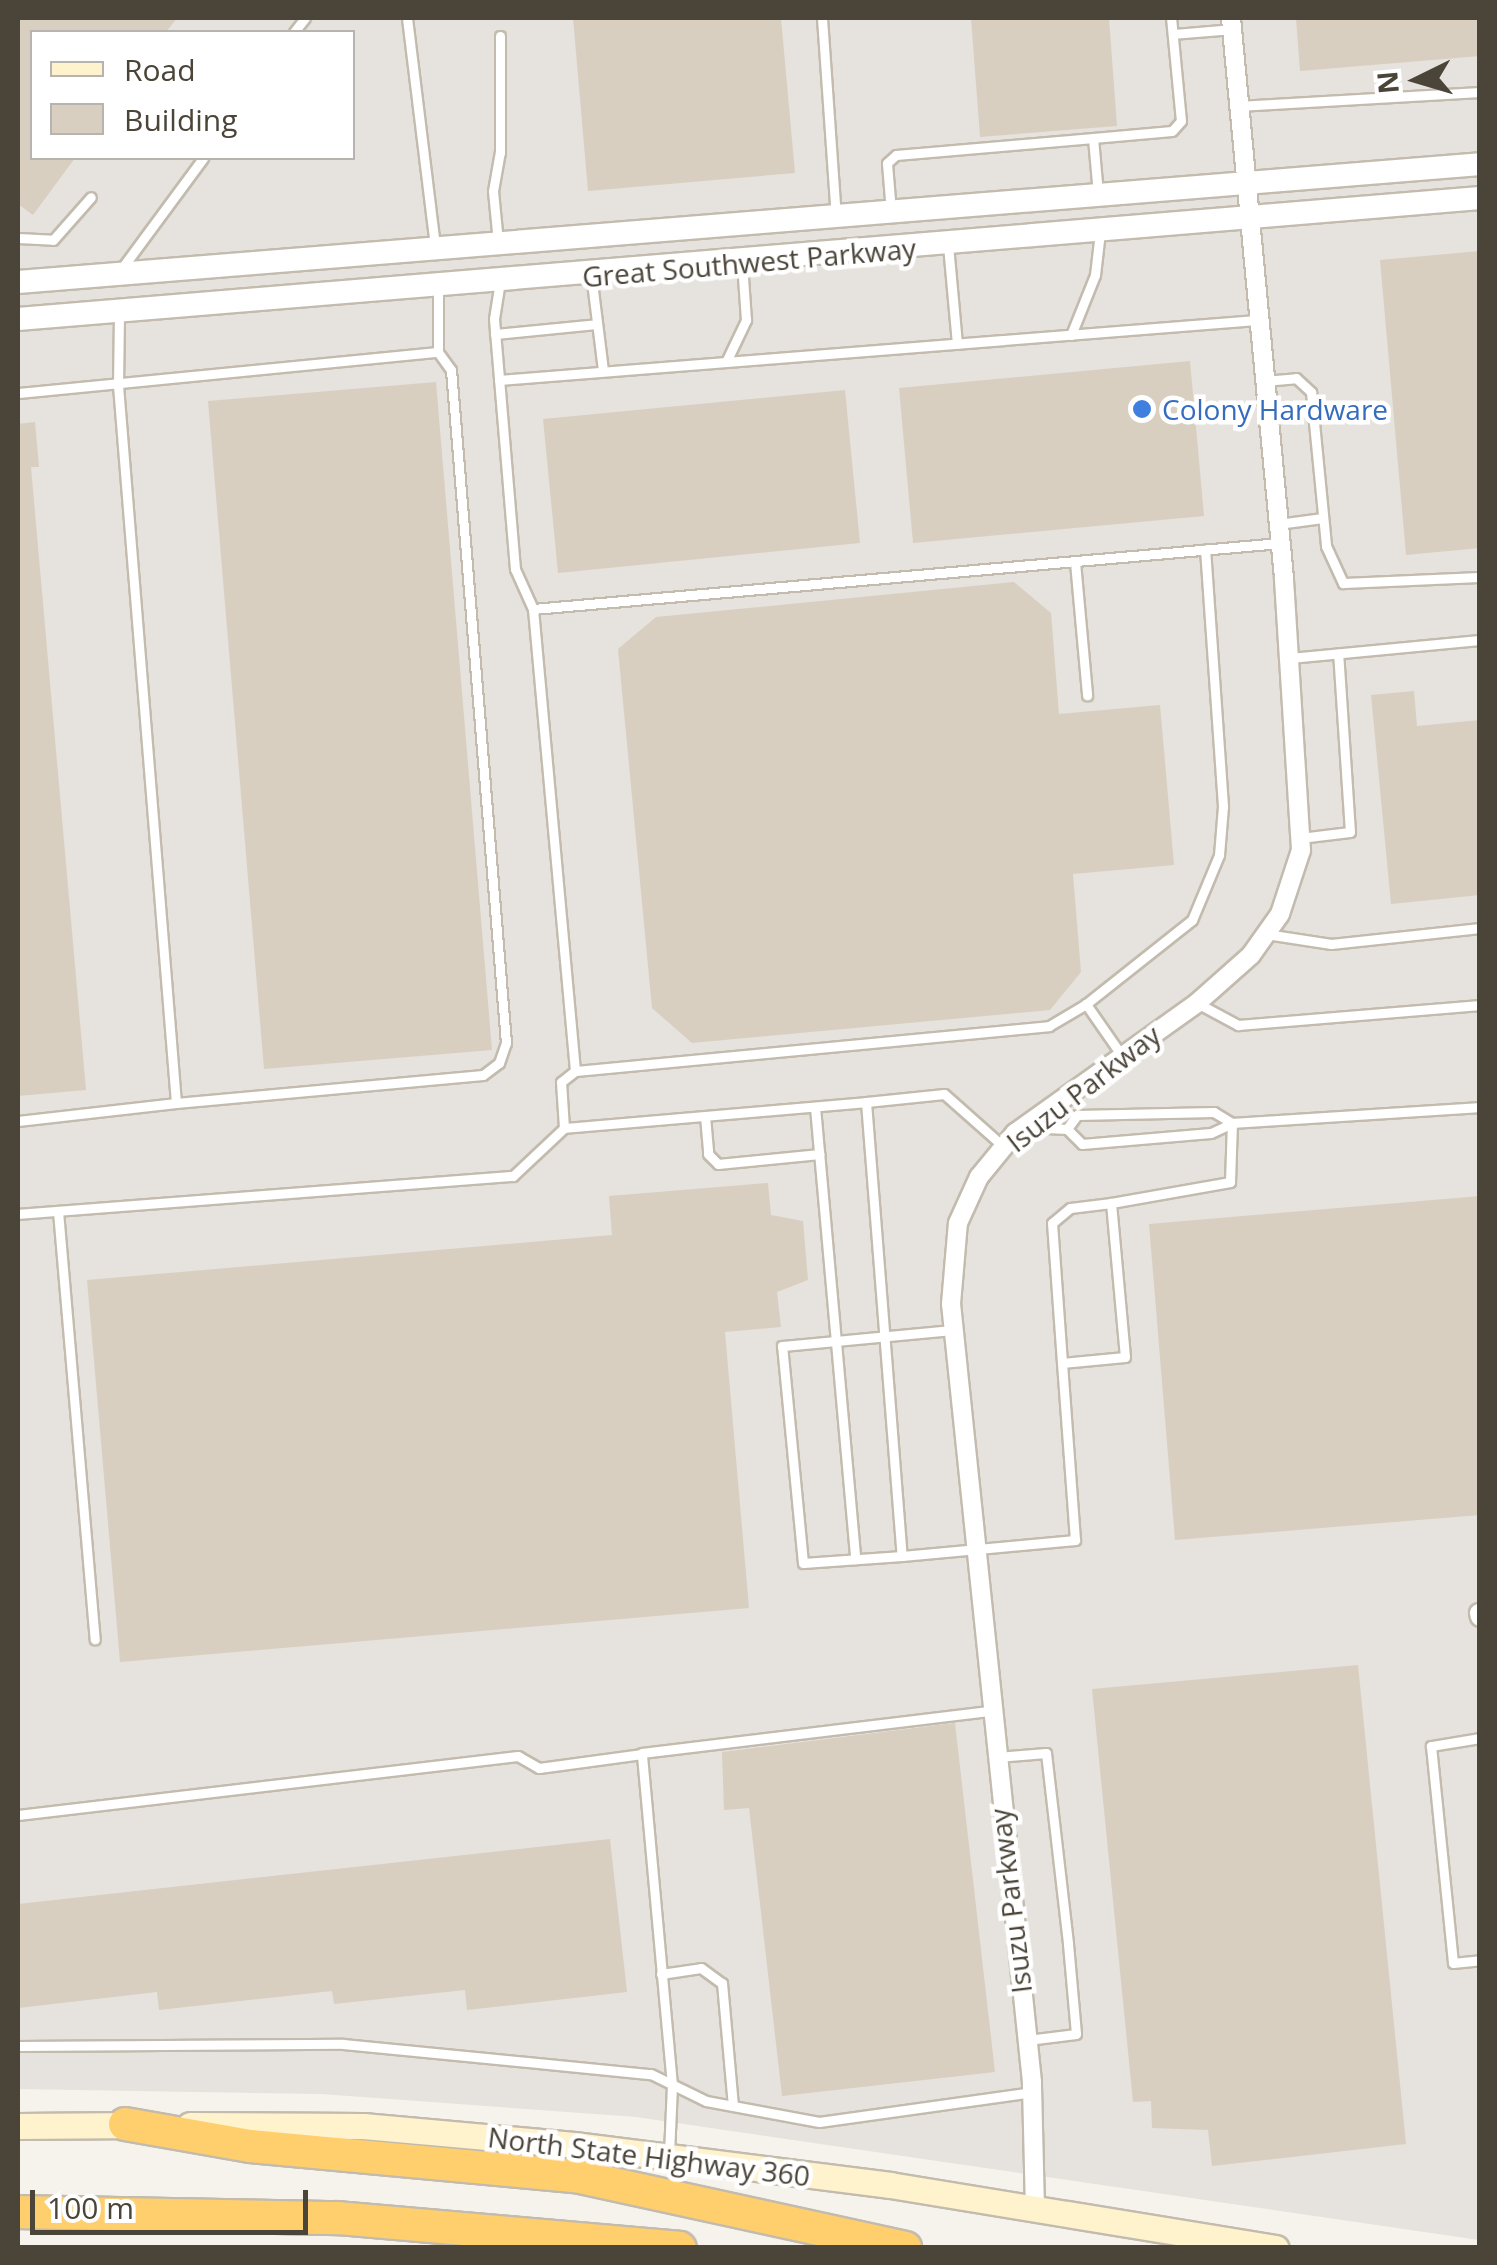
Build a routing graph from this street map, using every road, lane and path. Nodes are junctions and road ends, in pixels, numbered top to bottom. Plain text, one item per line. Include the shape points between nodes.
1 (407, 18) edge
2 (822, 18) edge
3 (1171, 18) edge
4 (1232, 23) edge
5 (1172, 34) junction
6 (500, 36) dead end
7 (1480, 92) edge
8 (1238, 106) junction
9 (1093, 138) junction
10 (202, 160) edge
11 (1480, 164) edge
12 (1244, 185) junction
13 (91, 197) dead end
14 (1098, 197) junction
15 (1480, 198) edge
16 (891, 214) junction
17 (1247, 216) junction
18 (836, 218) junction
19 (739, 226) junction
20 (1101, 229) junction
21 (18, 238) edge
22 (498, 245) junction
23 (948, 245) junction
24 (436, 250) junction
25 (742, 262) junction
26 (590, 274) junction
27 (118, 275) junction
28 (500, 281) junction
29 (18, 282) edge
30 (438, 286) junction
31 (120, 310) junction
32 (18, 319) edge
33 (1257, 320) junction
34 (597, 324) junction
35 (495, 334) junction
36 (1071, 334) junction
37 (957, 344) junction
38 (438, 352) junction
39 (726, 362) junction
40 (603, 370) junction
41 (499, 380) junction
42 (1264, 381) junction
43 (118, 386) junction
44 (18, 393) edge
45 (1324, 518) junction
46 (1278, 524) junction
47 (1280, 543) junction
48 (1205, 550) junction
49 (1075, 562) junction
50 (1480, 577) edge
51 (533, 609) junction
52 (1480, 640) edge
53 (1338, 654) junction
54 (1290, 658) junction
55 (1087, 695) dead end
56 (1300, 838) junction
57 (1480, 928) edge
58 (1266, 934) junction
59 (1197, 1002) junction
60 (1086, 1004) junction
61 (1480, 1005) edge
62 (1120, 1053) junction
63 (575, 1071) junction
64 (176, 1102) junction
65 (866, 1102) junction
66 (816, 1106) junction
67 (1480, 1107) edge
68 (705, 1116) junction
69 (18, 1121) edge
70 (1232, 1123) junction
71 (1023, 1127) junction
72 (564, 1128) junction
73 (1067, 1129) junction
74 (1004, 1146) junction
75 (820, 1154) junction
76 (1111, 1202) junction
77 (58, 1211) junction
78 (18, 1214) edge
79 (950, 1330) junction
80 (886, 1336) junction
81 (836, 1340) junction
82 (1062, 1363) junction
83 (972, 1550) junction
84 (902, 1556) junction
85 (855, 1559) junction
86 (95, 1640) dead end
87 (990, 1711) junction
88 (1480, 1738) edge
89 (642, 1754) junction
90 (994, 1758) junction
91 (18, 1815) edge
92 (1480, 1960) edge
93 (661, 1974) junction
94 (1027, 2040) junction
95 (18, 2046) edge
96 (672, 2085) junction
97 (1033, 2092) junction
98 (733, 2106) junction
99 (125, 2124) junction
100 (18, 2126) edge
101 (668, 2156) junction
102 (1035, 2210) junction
103 (18, 2212) edge
104 (680, 2248) edge
105 (905, 2248) edge
106 (1276, 2248) edge

1 - 24 lane
2 - 18 lane
3 - 5 lane
4 - 5 lane
4 - 8 street, Isuzu Parkway
5 - 9 lane via 1181,122 1172,131
6 - 22 lane via 500,153 493,190
7 - 8 lane
8 - 12 street, Isuzu Parkway
9 - 14 lane
9 - 16 lane via 896,155 886,164
10 - 27 lane
11 - 12 street, Great Southwest Parkway
12 - 14 street, Great Southwest Parkway
12 - 17 street, Isuzu Parkway
13 - 21 lane via 54,240
14 - 16 street, Great Southwest Parkway
14 - 20 street
15 - 17 street, Great Southwest Parkway
16 - 18 street, Great Southwest Parkway
17 - 20 street, Great Southwest Parkway
17 - 33 street, Isuzu Parkway
18 - 19 street, Great Southwest Parkway
19 - 22 street, Great Southwest Parkway
19 - 25 street
20 - 23 street, Great Southwest Parkway
20 - 36 lane via 1095,274
22 - 24 street, Great Southwest Parkway
22 - 28 street
23 - 25 street, Great Southwest Parkway
23 - 37 lane
24 - 27 street, Great Southwest Parkway
24 - 30 street
25 - 26 street, Great Southwest Parkway
25 - 39 lane via 746,320
26 - 28 street, Great Southwest Parkway
26 - 34 lane
27 - 29 street, Great Southwest Parkway
27 - 31 street
28 - 30 street, Great Southwest Parkway
28 - 35 lane
30 - 31 street, Great Southwest Parkway
30 - 38 lane
31 - 32 street, Great Southwest Parkway
31 - 43 lane
33 - 36 lane
33 - 42 street, Isuzu Parkway
34 - 35 lane
34 - 40 lane
35 - 41 lane
36 - 37 lane
37 - 39 lane
38 - 43 lane
38 - 64 lane via 451,370 503,1053 483,1075
39 - 40 lane
40 - 41 lane
41 - 51 lane via 515,570
42 - 45 lane via 1296,378 1311,392
42 - 46 street, Isuzu Parkway
43 - 44 lane
43 - 64 lane
45 - 46 lane
45 - 50 lane via 1326,546 1343,583
46 - 47 street, Isuzu Parkway
47 - 48 lane
47 - 54 street, Isuzu Parkway
48 - 49 lane
48 - 60 lane via 1223,806 1219,855 1192,920
49 - 51 lane
49 - 55 lane
51 - 63 lane
52 - 53 lane
53 - 54 lane
53 - 56 lane via 1350,832
54 - 56 street, Isuzu Parkway
56 - 58 street, Isuzu Parkway via 1280,914
57 - 58 lane via 1331,944
58 - 59 street, Isuzu Parkway
59 - 61 lane via 1238,1025
59 - 62 street, Isuzu Parkway
60 - 62 lane
60 - 63 lane via 1049,1026
62 - 71 street, Isuzu Parkway
63 - 72 lane via 561,1082
64 - 69 lane
65 - 66 lane
65 - 74 lane via 944,1094
65 - 80 lane
66 - 68 lane
66 - 75 lane
67 - 70 lane
68 - 72 lane
68 - 75 lane via 708,1154 718,1164
70 - 73 lane via 1211,1133 1082,1144
70 - 73 lane via 1214,1112 1096,1114 1077,1115
70 - 76 lane via 1230,1182
71 - 73 lane
71 - 74 street, Isuzu Parkway
72 - 77 lane via 514,1176
74 - 79 street, Isuzu Parkway via 979,1177 958,1223
75 - 81 lane
76 - 82 lane via 1070,1208 1052,1224
76 - 82 lane via 1124,1358
77 - 78 lane
77 - 86 lane
79 - 80 lane
79 - 83 street, Isuzu Parkway
80 - 81 lane
80 - 84 lane
81 - 85 lane
81 - 85 lane via 782,1346 803,1563
82 - 83 lane via 1075,1540
83 - 84 lane
83 - 87 street, Isuzu Parkway
84 - 85 lane
87 - 89 lane
87 - 90 street, Isuzu Parkway
88 - 92 lane via 1431,1746 1453,1963
89 - 91 lane via 539,1768 518,1756
89 - 93 lane
90 - 94 street, Isuzu Parkway
90 - 94 lane via 1046,1753 1076,2034
93 - 96 lane
93 - 98 lane via 702,1968 722,1983
94 - 97 street, Isuzu Parkway
95 - 96 lane via 343,2044 650,2074
96 - 98 lane
96 - 101 lane
97 - 98 lane via 819,2122
97 - 102 street, Isuzu Parkway
99 - 100 main road, North State Highway 360
99 - 101 main road, North State Highway 360 via 363,2126
99 - 105 highway via 250,2146 576,2176
101 - 102 main road, North State Highway 360
102 - 106 main road, North State Highway 360
103 - 104 highway via 338,2218

